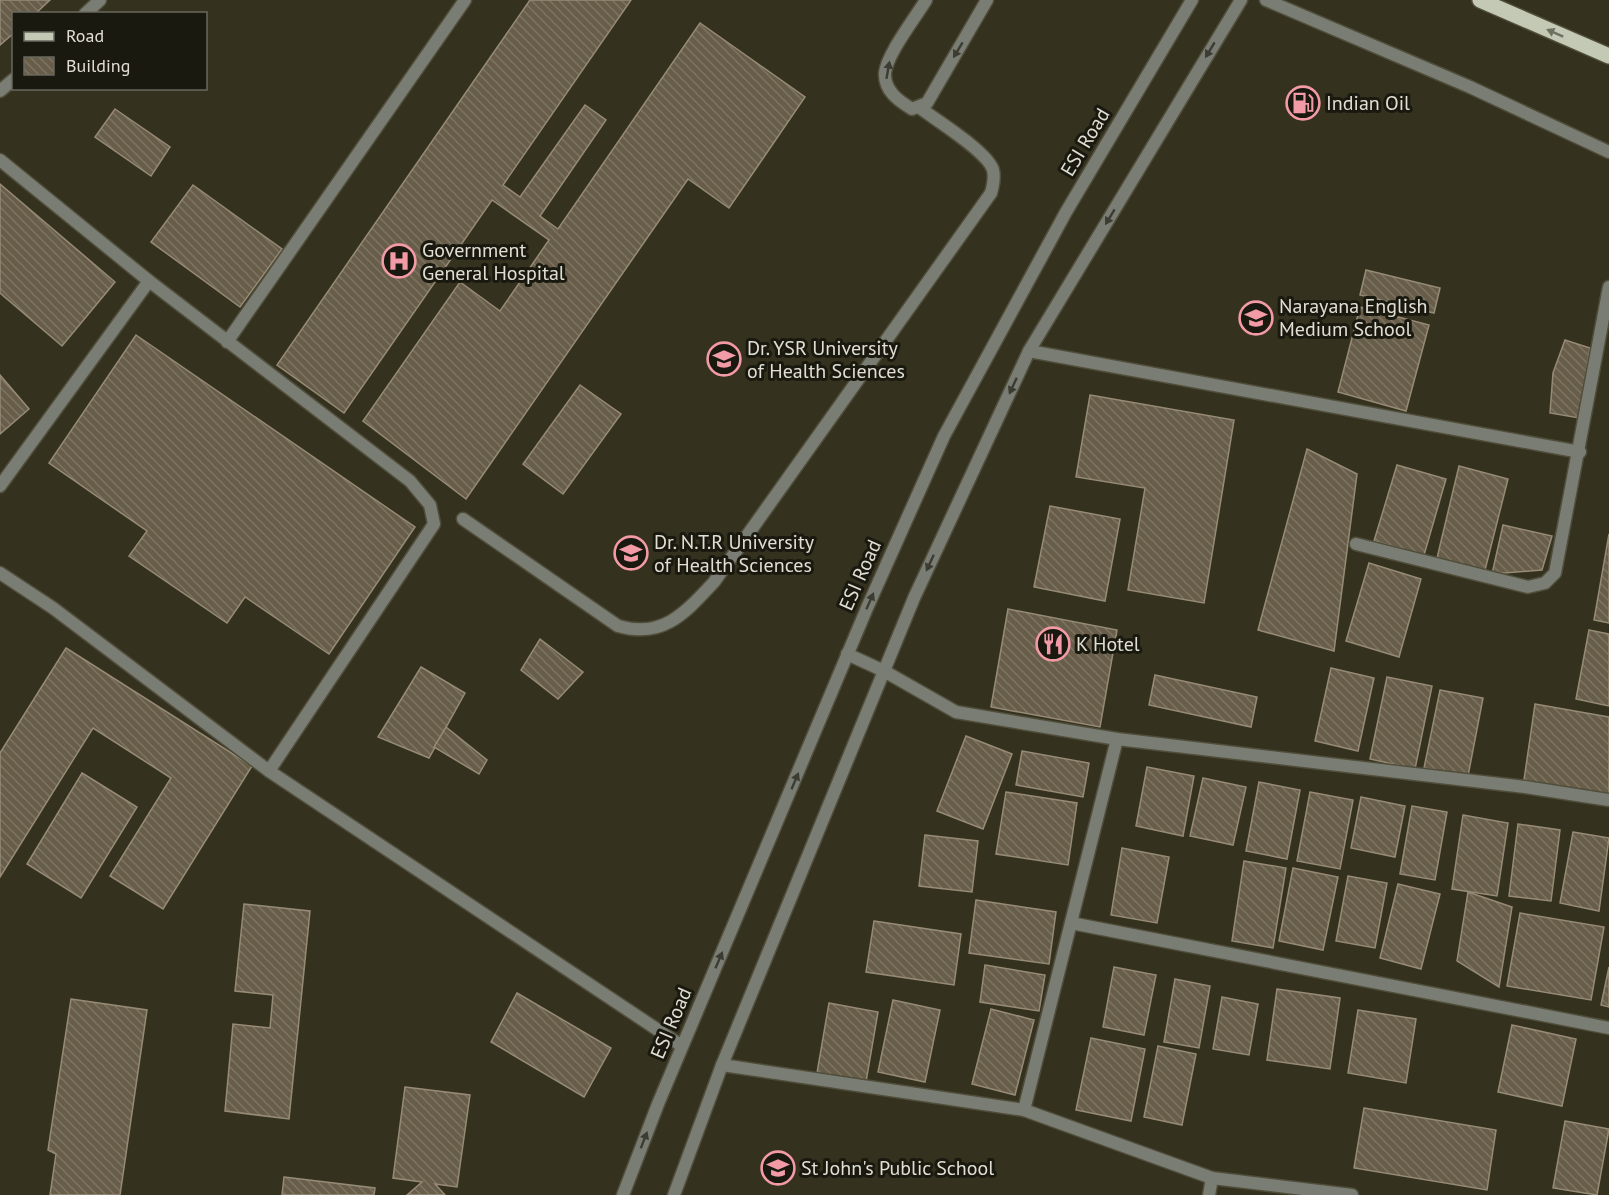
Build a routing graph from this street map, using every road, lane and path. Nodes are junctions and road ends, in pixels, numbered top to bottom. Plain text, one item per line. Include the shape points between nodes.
1 (100, 0) edge
2 (465, 0) edge
3 (926, 0) edge
4 (987, 0) edge
5 (1192, 0) edge
6 (1240, 0) edge
7 (1266, 0) edge
8 (1480, 0) edge
9 (87, 12) edge
10 (1609, 56) edge
11 (12, 81) edge
12 (0, 91) edge
13 (920, 108) junction
14 (1609, 152) edge
15 (0, 160) edge
16 (149, 281) junction
17 (1609, 287) edge
18 (227, 342) junction
19 (1029, 351) junction
20 (1580, 452) junction
21 (0, 486) edge
22 (463, 519) dead end
23 (1356, 544) dead end
24 (0, 573) edge
25 (847, 654) junction
26 (884, 670) junction
27 (1117, 740) junction
28 (269, 771) junction
29 (1609, 800) edge
30 (1071, 923) junction
31 (1609, 1028) edge
32 (682, 1046) junction
33 (722, 1065) junction
34 (1024, 1110) junction
35 (1212, 1178) junction
36 (623, 1195) edge
37 (674, 1195) edge
38 (1209, 1195) edge
39 (1352, 1195) edge

1 - 9 street
2 - 18 street
13 -> 3 street via 912,109 897,100 885,74
4 -> 13 street via 927,103
25 -> 5 street, ESI Road via 944,436 1066,212
6 -> 19 street
7 - 14 street via 1470,87
10 -> 8 main road
11 - 12 street
13 - 22 street via 983,156 992,168 991,193 714,582 692,606 654,629 618,626
15 - 16 street
16 - 18 street
16 - 21 street
17 - 20 street
18 - 28 street via 410,481 430,506 434,525
19 - 20 street
19 -> 26 street
20 - 23 street via 1555,573 1545,583 1528,587 1503,582
24 - 28 street via 53,608
25 - 26 street
32 -> 25 street, ESI Road
26 - 27 street via 956,712
26 - 33 street
27 - 29 street
27 - 30 street
28 - 32 street
30 - 31 street
30 - 34 street
36 -> 32 street, ESI Road
33 - 34 street
33 - 37 street
34 - 35 street
35 - 38 street
35 - 39 street

